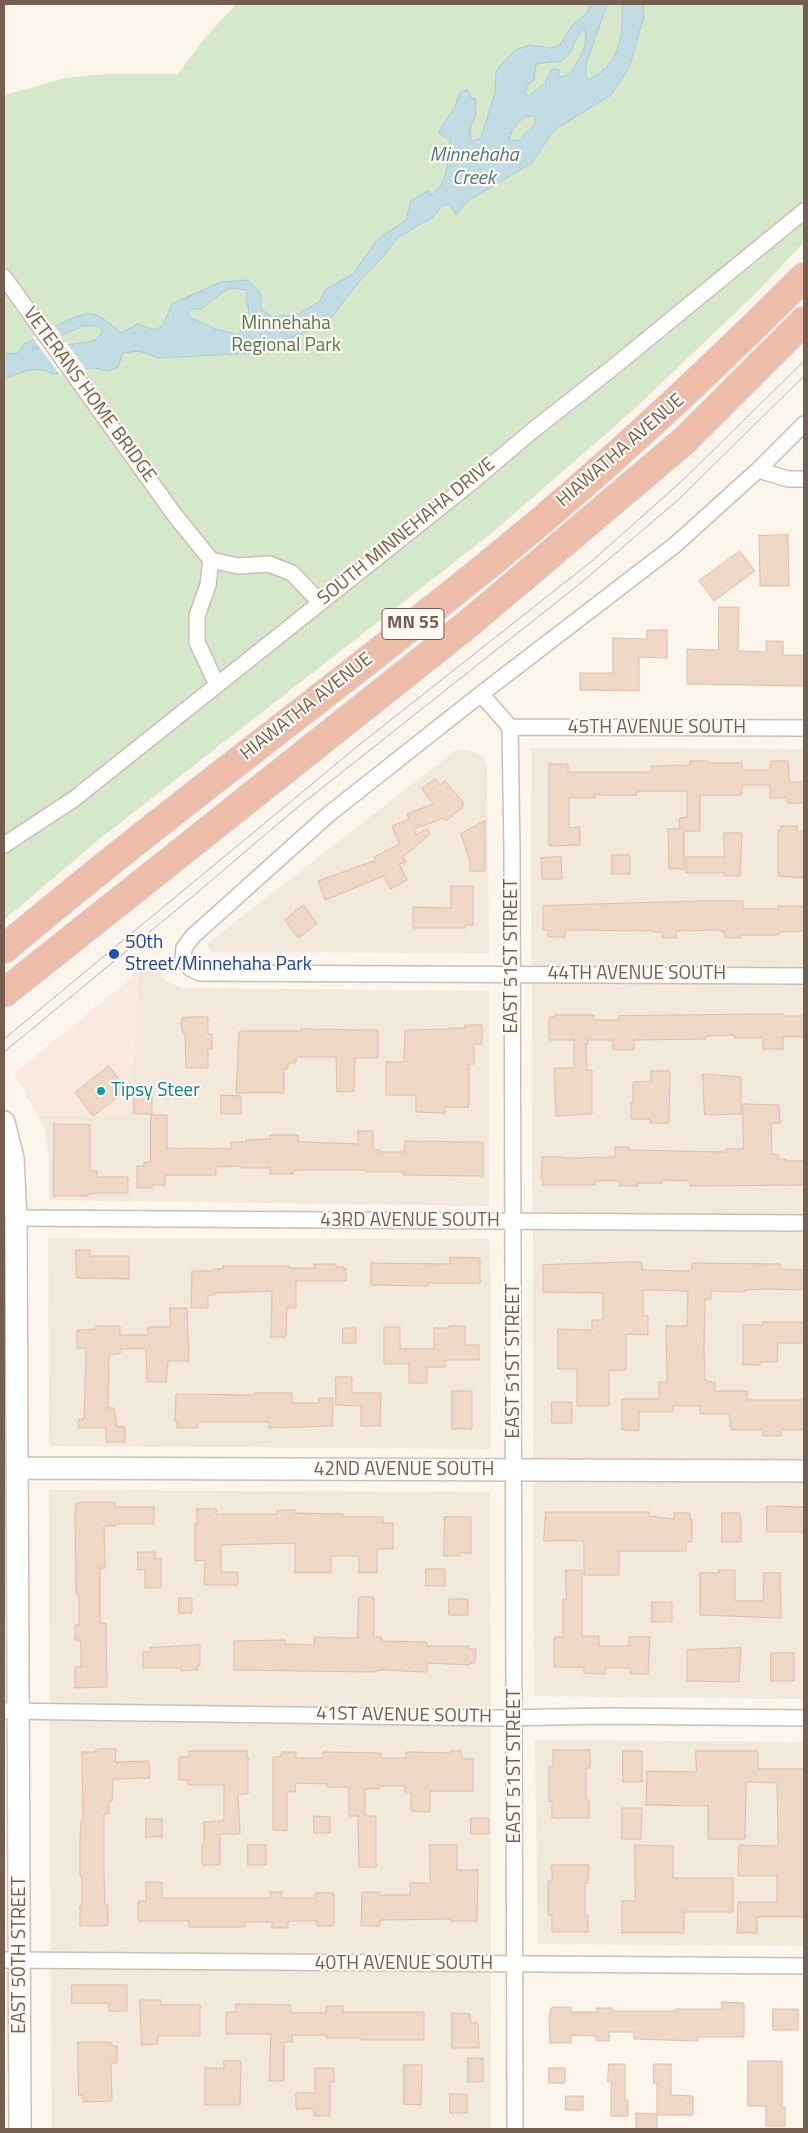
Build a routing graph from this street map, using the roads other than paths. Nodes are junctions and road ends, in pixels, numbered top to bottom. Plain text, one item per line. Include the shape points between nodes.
1 (804, 211) edge
2 (4, 276) edge
3 (804, 276) edge
4 (804, 321) edge
5 (804, 424) edge
6 (758, 470) junction
7 (804, 479) edge
8 (211, 560) junction
9 (320, 602) junction
10 (217, 685) junction
11 (481, 694) junction
12 (510, 727) junction
13 (804, 728) edge
14 (4, 845) edge
15 (4, 949) edge
16 (512, 974) junction
17 (804, 976) edge
18 (4, 994) edge
19 (4, 1122) edge
20 (8, 1158) edge
21 (16, 1218) junction
22 (512, 1222) junction
23 (804, 1223) edge
24 (11, 1468) edge
25 (514, 1470) junction
26 (804, 1471) edge
27 (11, 1711) edge
28 (515, 1718) junction
29 (804, 1718) edge
30 (12, 1961) edge
31 (515, 1965) junction
32 (804, 1966) edge
33 (20, 2129) edge
34 (515, 2129) edge

1 - 9 street, SOUTH MINNEHAHA DRIVE
2 - 8 street, VETERANS HOME BRIDGE via 174,514
3 - 15 highway, HIAWATHA AVENUE / MN 55 via 677,402 501,554 109,862
4 - 18 highway, HIAWATHA AVENUE / MN 55 via 685,440 476,617
5 - 6 street
6 - 7 street via 788,479
6 - 11 street via 675,545
8 - 9 street via 238,566 269,564 292,573
8 - 10 street via 208,585 197,616 197,642
9 - 10 street, SOUTH MINNEHAHA DRIVE
10 - 14 street, SOUTH MINNEHAHA DRIVE via 74,799
11 - 12 street
11 - 16 street, 44TH AVENUE SOUTH via 329,814 193,936 184,948 184,959 190,968 200,973
12 - 13 street, 45TH AVENUE SOUTH
12 - 16 street, EAST 51ST STREET
16 - 17 street, 44TH AVENUE SOUTH
16 - 22 street, EAST 51ST STREET
19 - 20 street, EAST 50TH STREET
20 - 21 street, EAST 50TH STREET
21 - 22 street, 43RD AVENUE SOUTH
21 - 24 street, EAST 50TH STREET
22 - 23 street, 43RD AVENUE SOUTH
22 - 25 street, EAST 51ST STREET
24 - 25 street, 42ND AVENUE SOUTH
24 - 27 street, EAST 50TH STREET
25 - 26 street, 42ND AVENUE SOUTH
25 - 28 street, EAST 51ST STREET
27 - 28 street, 41ST AVENUE SOUTH
27 - 30 street, EAST 50TH STREET
28 - 29 street, 41ST AVENUE SOUTH
28 - 31 street, EAST 51ST STREET
30 - 31 street, 40TH AVENUE SOUTH
30 - 33 street, EAST 50TH STREET
31 - 32 street, 40TH AVENUE SOUTH
31 - 34 street, EAST 51ST STREET

